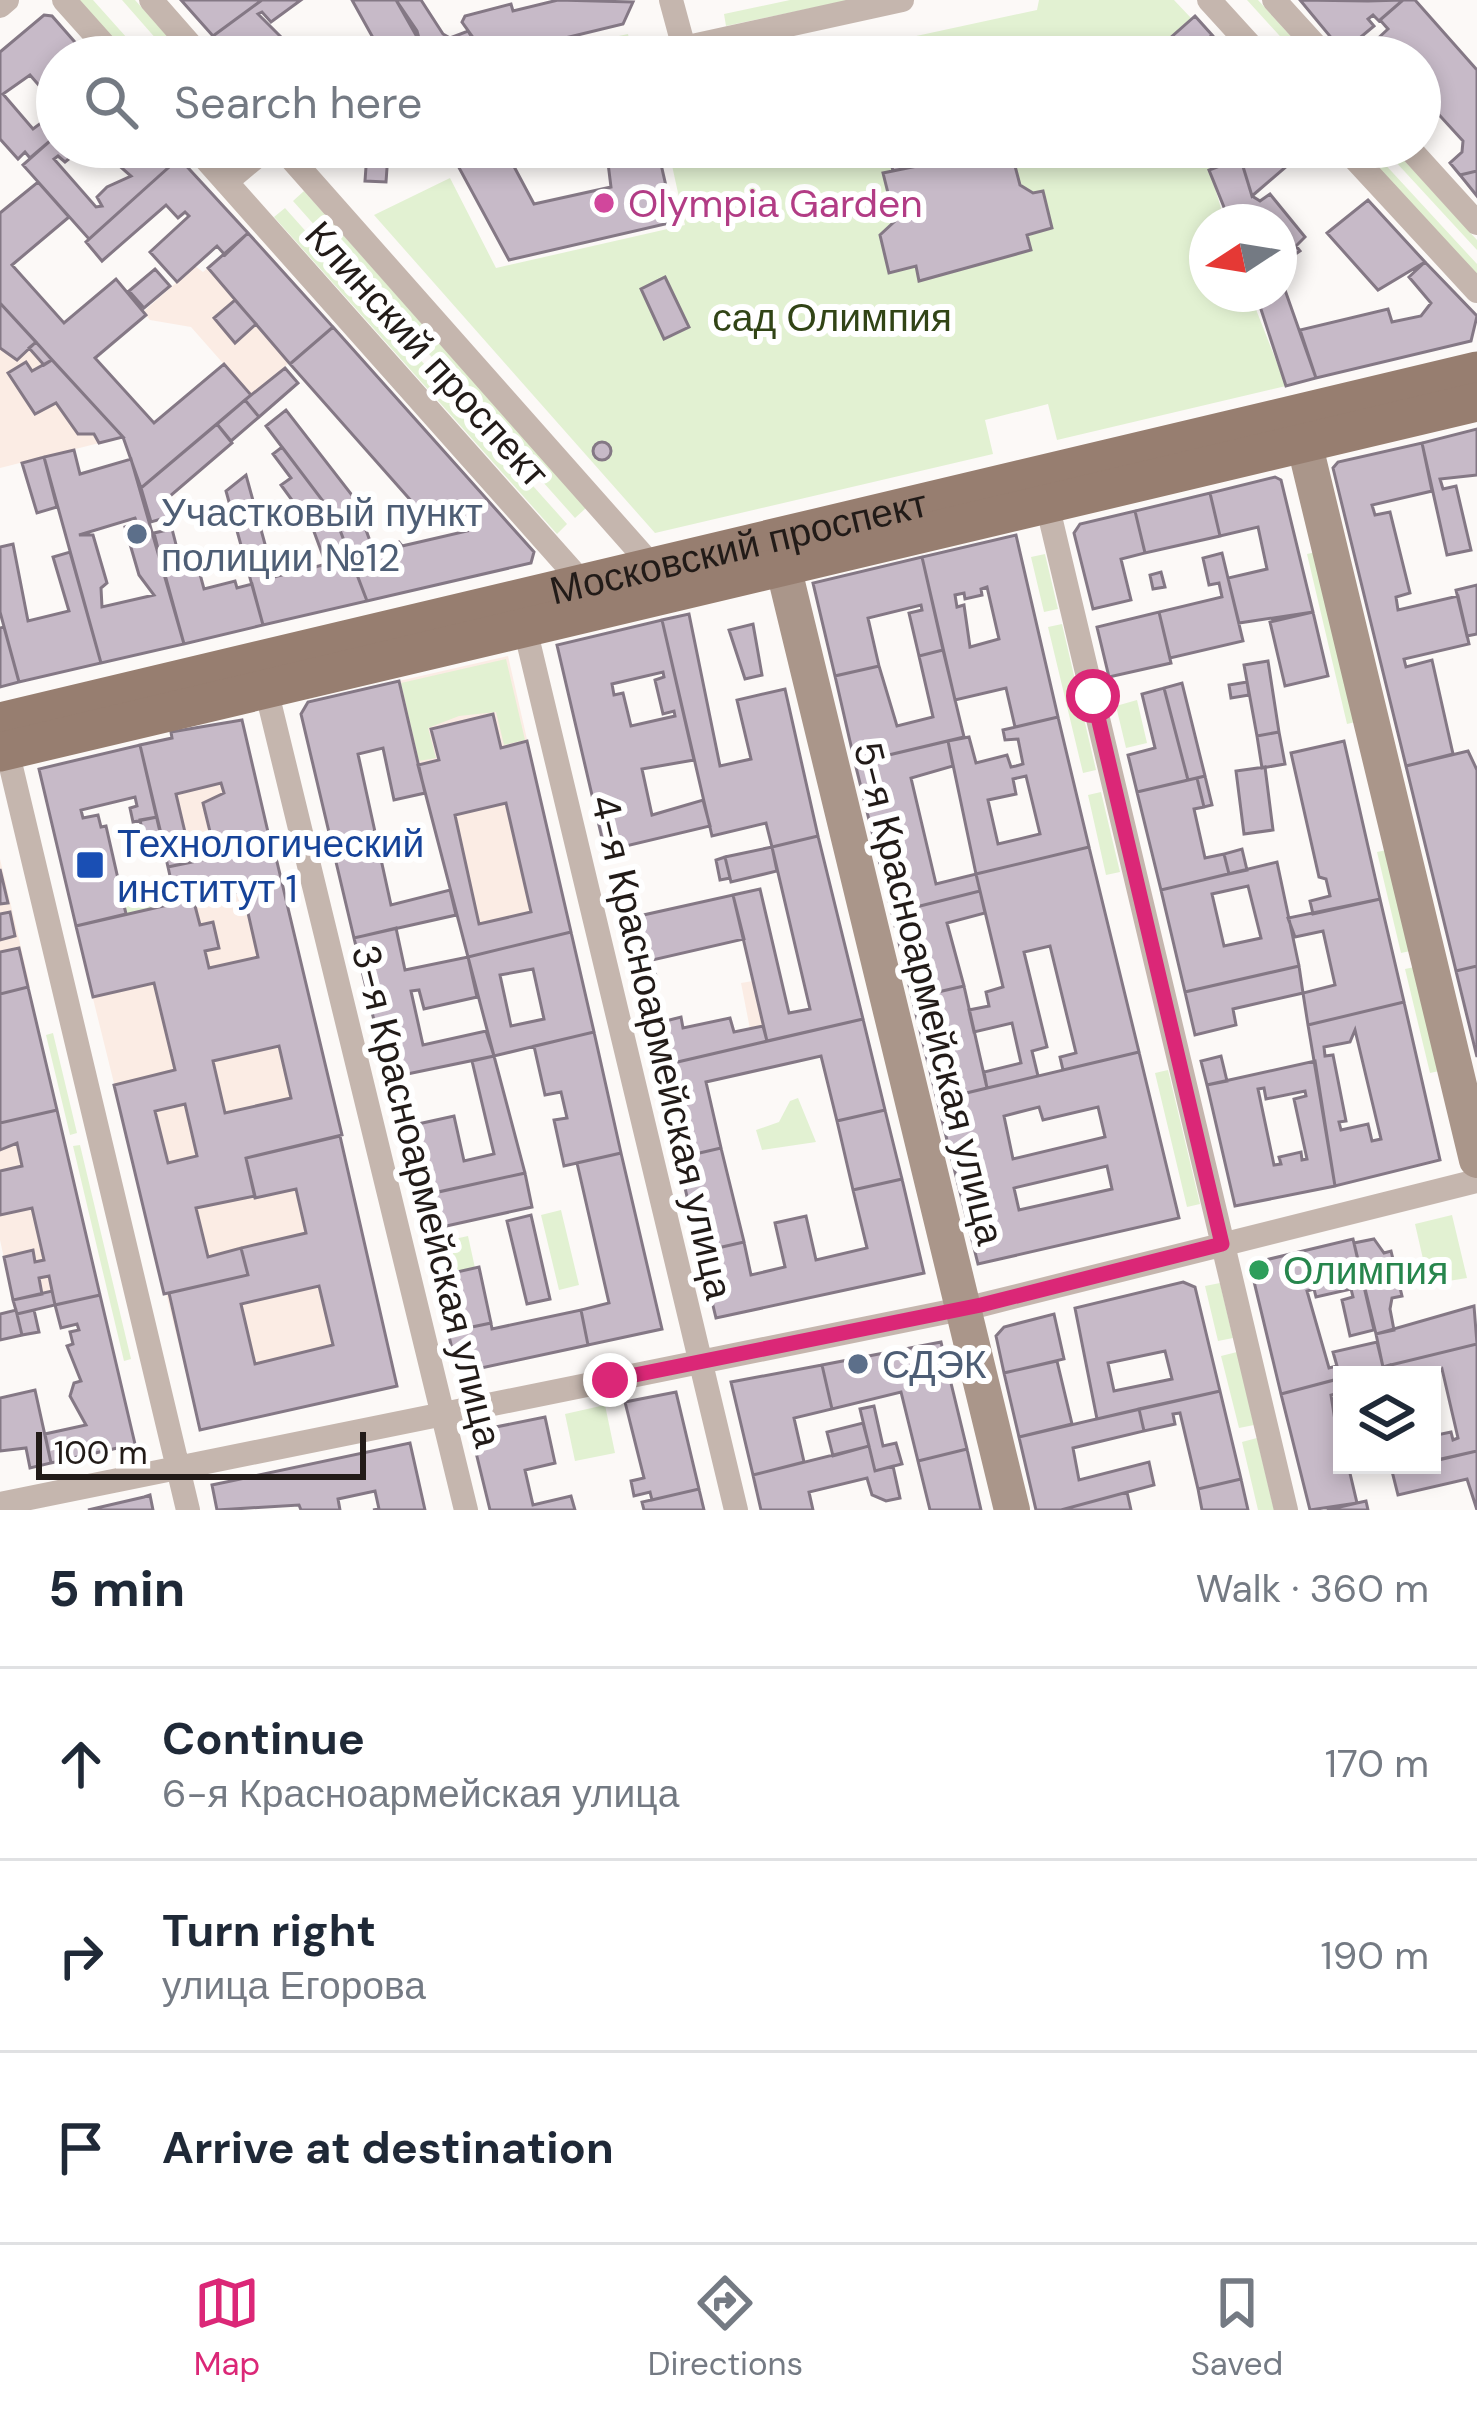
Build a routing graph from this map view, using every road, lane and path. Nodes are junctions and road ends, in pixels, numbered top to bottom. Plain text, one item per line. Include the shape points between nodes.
1 (8, 0) edge
2 (64, 0) edge
3 (151, 0) edge
4 (671, 0) edge
5 (902, 0) edge
6 (1209, 0) edge
7 (1274, 0) edge
8 (0, 6) edge
9 (96, 36) edge
10 (183, 36) edge
11 (681, 36) edge
12 (738, 36) edge
13 (1242, 36) edge
14 (1307, 36) edge
15 (214, 168) edge
16 (243, 168) edge
17 (300, 168) edge
18 (1363, 168) edge
19 (1427, 168) edge
20 (226, 182) junction
21 (1477, 223) edge
22 (1477, 291) edge
23 (1477, 371) edge
24 (1477, 402) edge
25 (1304, 442) junction
26 (1047, 504) junction
27 (783, 566) junction
28 (653, 567) junction
29 (594, 596) junction
30 (521, 614) junction
31 (266, 689) junction
32 (2, 742) edge
33 (1477, 1160) edge
34 (1477, 1181) edge
35 (1222, 1244) junction
36 (963, 1309) junction
37 (700, 1363) junction
38 (443, 1412) junction
39 (177, 1465) junction
40 (0, 1504) edge
41 (188, 1510) edge
42 (466, 1510) edge
43 (736, 1510) edge
44 (1012, 1510) edge
45 (1286, 1510) edge

1 - 8 street
2 - 9 street
3 - 10 street
4 - 11 street
5 - 12 street
6 - 13 street
7 - 14 street
15 - 20 street, Клинский проспект
16 - 20 street
17 - 28 street, Клинский проспект
18 - 22 street
19 - 21 street
20 - 29 street, Клинский проспект
23 - 28 main road, Московский проспект
24 - 25 main road, Московский проспект
25 - 26 main road, Московский проспект
25 - 33 street
26 - 27 main road, Московский проспект
26 - 35 street
27 - 29 main road, Московский проспект
27 - 36 street, 5-я Красноармейская улица
28 - 29 main road, Московский проспект
29 - 30 main road, Московский проспект
30 - 31 main road, Московский проспект
30 - 32 main road, Московский проспект
30 - 37 street, 4-я Красноармейская улица
31 - 32 main road, Московский проспект
31 - 38 street, 3-я Красноармейская улица
32 - 39 street
34 - 35 street
35 - 36 street
35 - 45 street
36 - 37 street
36 - 44 street, 5-я Красноармейская улица
37 - 38 street
37 - 43 street, 4-я Красноармейская улица
38 - 39 street
38 - 42 street, 3-я Красноармейская улица
39 - 40 street
39 - 41 street

